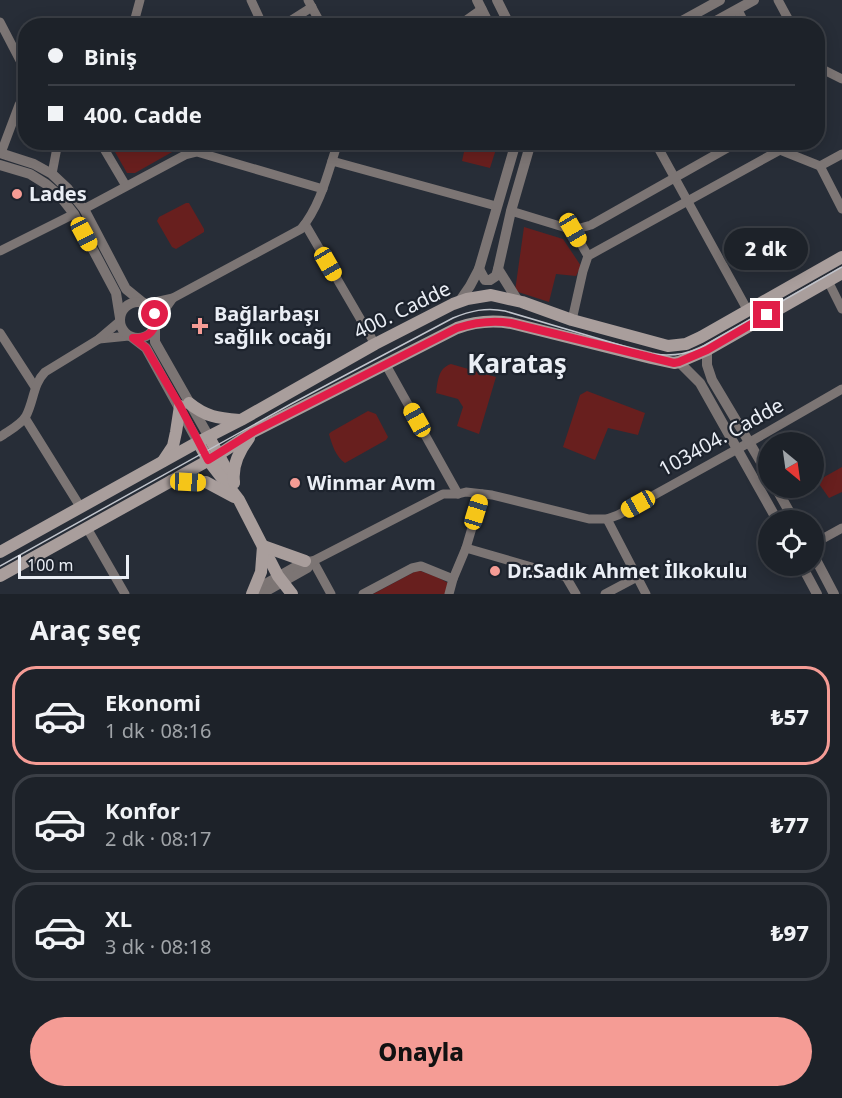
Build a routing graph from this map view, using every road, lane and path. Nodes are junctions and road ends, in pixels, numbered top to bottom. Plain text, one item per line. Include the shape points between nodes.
1 (140, 0) edge
2 (251, 0) edge
3 (497, 0) edge
4 (720, 0) edge
5 (754, 0) edge
6 (778, 0) edge
7 (310, 4) edge
8 (479, 4) edge
9 (738, 10) junction
10 (135, 18) edge
11 (260, 18) edge
12 (292, 18) edge
13 (318, 18) edge
14 (466, 18) edge
15 (486, 18) edge
16 (506, 18) edge
17 (687, 18) edge
18 (723, 18) edge
19 (742, 18) edge
20 (788, 18) edge
21 (0, 22) edge
22 (18, 57) edge
23 (825, 70) edge
24 (842, 79) edge
25 (18, 108) edge
26 (56, 150) edge
27 (105, 150) edge
28 (193, 150) edge
29 (207, 150) edge
30 (335, 150) edge
31 (514, 150) edge
32 (529, 150) edge
33 (659, 150) edge
34 (724, 150) edge
35 (771, 150) edge
36 (786, 150) edge
37 (0, 153) edge
38 (842, 154) edge
39 (332, 161) junction
40 (0, 165) edge
41 (820, 166) junction
42 (52, 174) junction
43 (674, 178) junction
44 (126, 186) junction
45 (323, 189) junction
46 (687, 201) junction
47 (496, 206) junction
48 (842, 208) edge
49 (511, 211) junction
50 (79, 212) junction
51 (305, 224) junction
52 (573, 230) junction
53 (0, 252) edge
54 (588, 256) junction
55 (842, 256) edge
56 (479, 269) junction
57 (498, 269) junction
58 (842, 273) edge
59 (828, 281) junction
60 (173, 298) junction
61 (518, 301) junction
62 (459, 302) junction
63 (144, 303) junction
64 (842, 309) edge
65 (748, 311) junction
66 (120, 320) junction
67 (572, 320) junction
68 (155, 324) junction
69 (0, 333) edge
70 (131, 337) junction
71 (99, 339) junction
72 (375, 344) junction
73 (707, 350) junction
74 (679, 362) junction
75 (386, 365) junction
76 (35, 387) junction
77 (842, 388) edge
78 (184, 404) junction
79 (25, 418) junction
80 (241, 420) junction
81 (253, 432) junction
82 (0, 437) edge
83 (203, 439) junction
84 (750, 442) junction
85 (738, 448) junction
86 (758, 456) edge
87 (213, 457) junction
88 (162, 464) junction
89 (170, 480) junction
90 (234, 484) junction
91 (458, 494) junction
92 (482, 494) junction
93 (239, 500) junction
94 (81, 508) junction
95 (772, 510) edge
96 (607, 519) junction
97 (87, 528) junction
98 (842, 528) edge
99 (824, 538) edge
100 (263, 546) junction
101 (466, 548) junction
102 (0, 552) edge
103 (309, 561) junction
104 (824, 575) edge
105 (0, 576) edge
106 (807, 576) edge
107 (637, 578) junction
108 (453, 579) junction
109 (281, 584) edge
110 (125, 594) edge
111 (252, 594) edge
112 (263, 594) edge
113 (292, 594) edge
114 (331, 594) edge
115 (363, 594) edge
116 (449, 594) edge
117 (576, 594) edge
118 (605, 594) edge
119 (646, 594) edge
120 (817, 594) edge
121 (834, 594) edge

1 - 10 street
2 - 11 street
3 - 16 street
4 - 17 street
5 - 9 street
6 - 20 street
7 - 12 street
7 - 13 street
8 - 14 street
8 - 15 street
9 - 18 street
9 - 19 street
21 - 22 street
23 - 24 street
25 - 37 street
26 - 42 street
27 - 44 street
28 - 44 street
29 - 45 street
30 - 39 street
31 - 47 street
32 - 49 street
33 - 43 street
34 - 43 street
35 - 46 street
36 - 41 street
37 - 42 street
38 - 41 street
39 - 45 street
39 - 47 street
40 - 50 street via 30,174
41 - 48 street
42 - 50 street via 68,189
43 - 46 street
43 - 52 street via 591,225
44 - 50 street
45 - 51 street
46 - 54 street
46 - 65 street
47 - 56 street
49 - 52 street
49 - 57 street
50 - 53 street
50 - 63 street via 126,289
50 - 66 street via 116,293
51 - 60 street
51 - 72 street
52 - 54 street
54 - 67 street
55 - 65 main road, 400. Cadde
56 - 57 street via 485,280 496,276
56 - 62 street
57 - 61 street
58 - 59 main road
59 - 64 street
59 - 73 main road
60 - 63 street
60 - 68 street
61 - 62 main road, 400. Cadde via 491,295
61 - 67 main road, 400. Cadde
62 - 72 main road, 400. Cadde
63 - 66 street via 126,306
63 - 68 street via 153,310
65 - 67 main road, 400. Cadde via 701,338 668,346
66 - 70 street
66 - 71 street
68 - 70 street via 146,336
68 - 78 street via 155,342
69 - 76 street
70 - 71 street
70 - 78 street via 146,348
71 - 76 street via 45,372
72 - 80 main road, 400. Cadde
73 - 74 main road
73 - 84 street via 712,380
74 - 75 main road, 400. Cadde via 497,321 457,328
74 - 85 street via 700,383
75 - 81 main road, 400. Cadde
75 - 91 street
76 - 79 street
77 - 84 street, 103404. Cadde
78 - 80 main road via 211,416
78 - 83 street
78 - 88 main road via 173,446
79 - 82 street
79 - 94 street
80 - 83 main road, 400. Cadde
81 - 87 main road, 400. Cadde
81 - 90 main road via 237,458
83 - 87 main road
83 - 88 main road, 400. Cadde
84 - 85 street, 103404. Cadde
84 - 86 street
85 - 95 street
85 - 96 street, 103404. Cadde
87 - 89 main road, 400. Cadde
87 - 90 main road
87 - 93 main road
88 - 94 main road, 400. Cadde
89 - 93 main road via 206,482
89 - 97 main road, 400. Cadde
90 - 93 main road
91 - 92 street
91 - 103 street via 443,494
92 - 96 street via 589,519
92 - 101 street
93 - 100 main road
94 - 102 main road, 400. Cadde
96 - 107 street
97 - 105 main road, 400. Cadde
97 - 110 street
98 - 99 street
100 - 103 main road
100 - 109 main road
100 - 111 main road via 261,572
101 - 108 street
101 - 117 street via 566,577
103 - 109 street
103 - 114 street
104 - 121 street
106 - 120 street
107 - 118 street
107 - 119 street
108 - 115 street via 421,566
108 - 116 street
109 - 111 street via 261,586
109 - 112 street
109 - 113 main road

